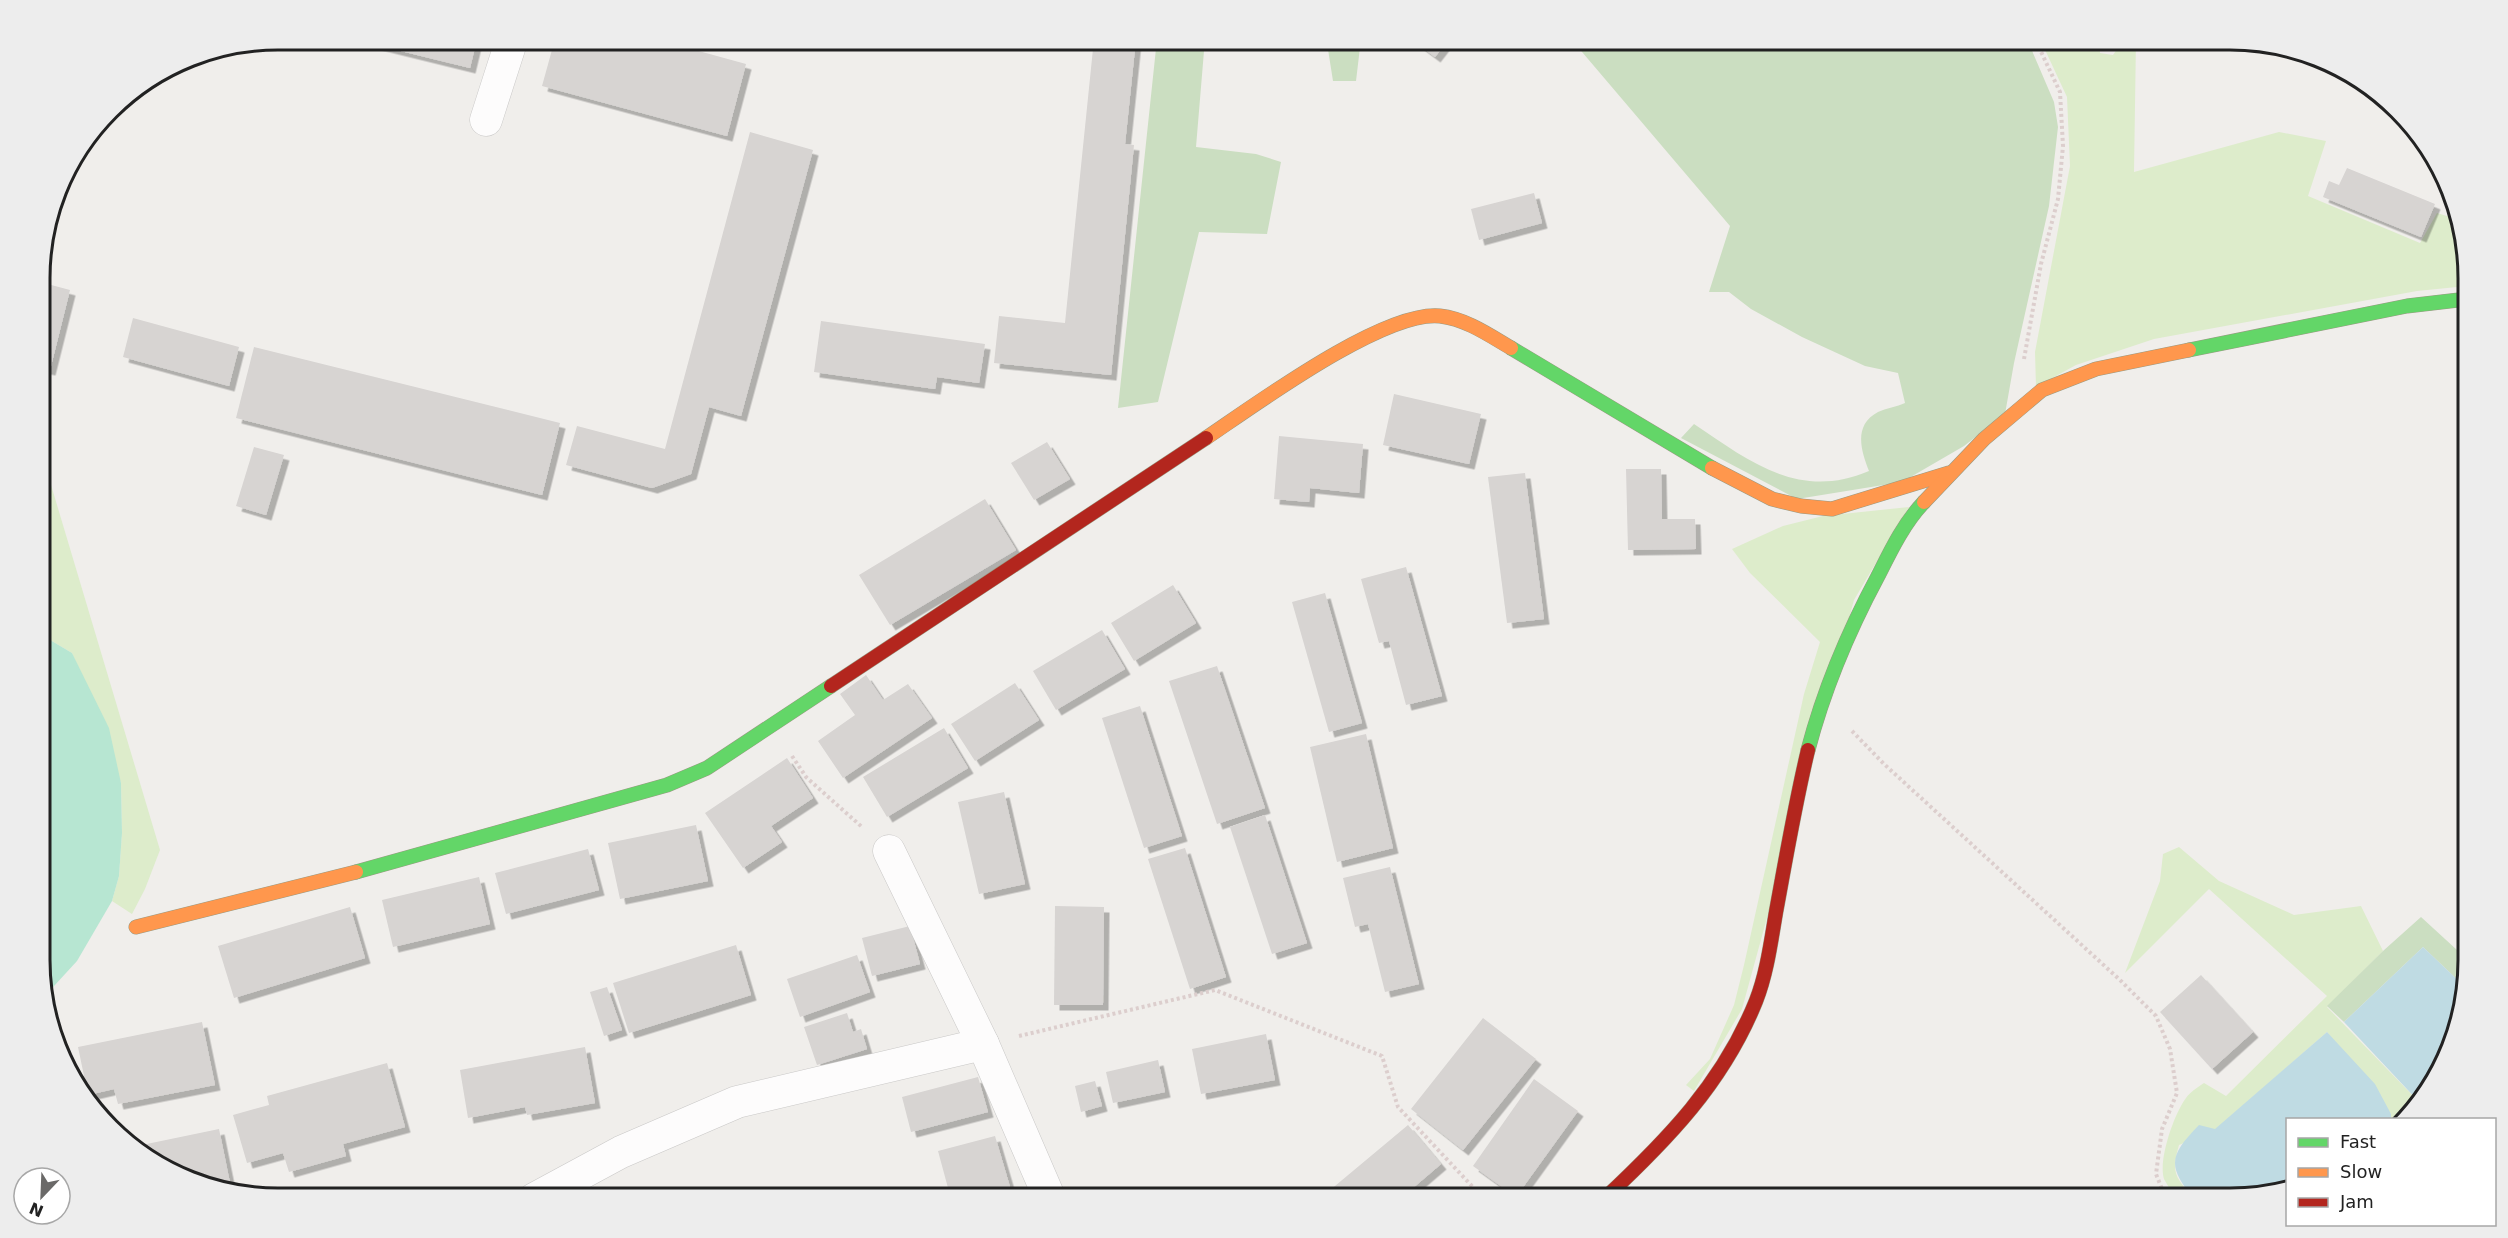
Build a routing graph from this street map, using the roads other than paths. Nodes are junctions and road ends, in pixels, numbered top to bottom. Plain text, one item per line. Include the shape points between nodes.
1 (508, 50) edge
2 (486, 120) dead end
3 (2458, 300) edge
4 (1949, 473) junction
5 (889, 851) road end
6 (136, 927) dead end
7 (983, 1044) junction
8 (554, 1188) edge
9 (1045, 1188) edge
10 (1616, 1188) edge

1 - 2 street
3 - 4 street via 2395,308 2096,369 2042,390
4 - 6 street via 1832,509 1772,499 1482,331 1454,318 1433,316 1405,321 1287,385 707,768 642,794
4 - 10 street via 1916,510 1890,552 1852,624 1819,707 1756,1000 1732,1049 1701,1098 1657,1150
5 - 7 street
7 - 8 street via 737,1102 621,1152
7 - 9 street

